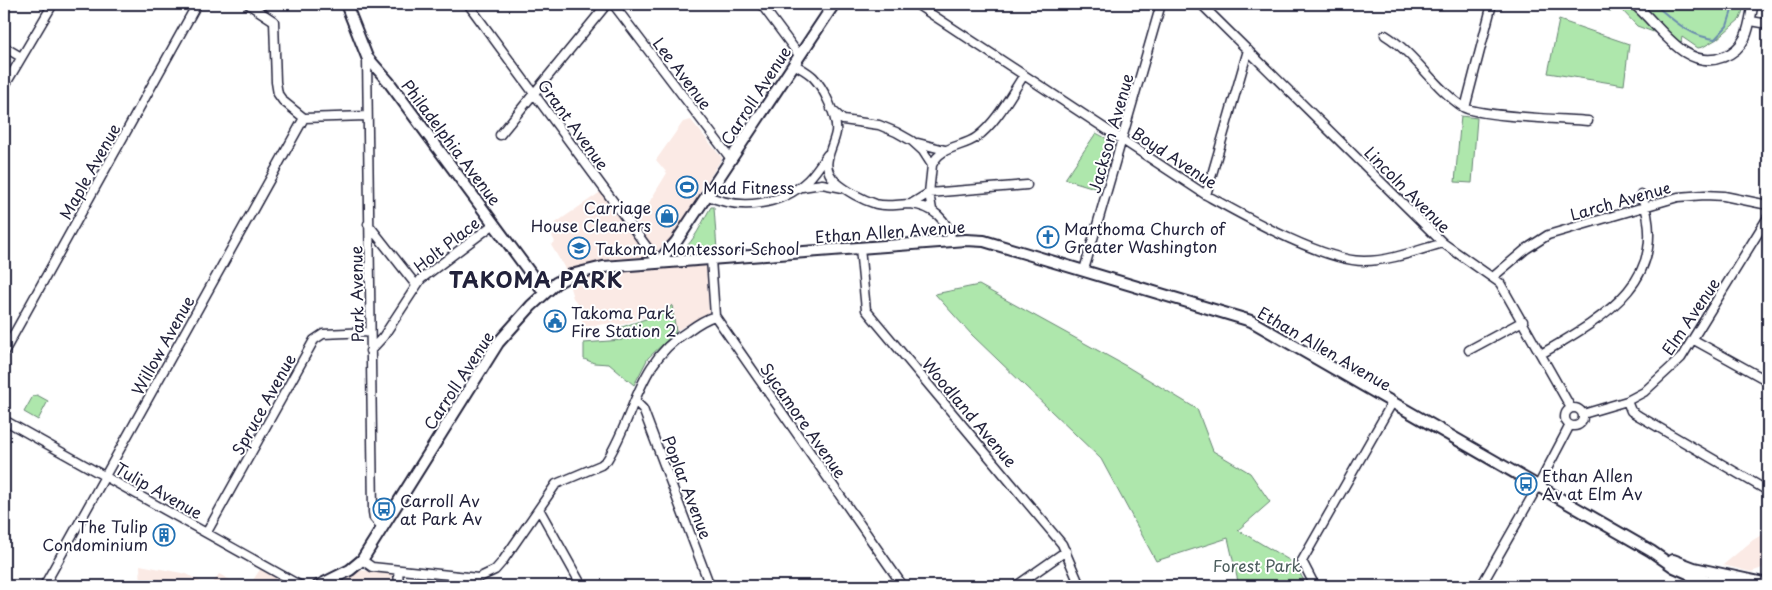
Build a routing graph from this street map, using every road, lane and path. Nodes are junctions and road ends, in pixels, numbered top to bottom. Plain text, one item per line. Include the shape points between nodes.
1 (52, 4) edge
2 (197, 4) edge
3 (248, 4) edge
4 (346, 4) edge
5 (468, 4) edge
6 (607, 4) edge
7 (613, 4) edge
8 (761, 4) edge
9 (834, 4) edge
10 (916, 4) edge
11 (1161, 4) edge
12 (1201, 4) edge
13 (1492, 4) edge
14 (1634, 4) edge
15 (1753, 4) edge
16 (1751, 21) junction
17 (1768, 24) edge
18 (1385, 35) dead end
19 (4, 48) edge
20 (1248, 50) junction
21 (21, 57) junction
22 (367, 57) junction
23 (797, 60) junction
24 (1024, 75) junction
25 (4, 87) edge
26 (535, 94) junction
27 (1465, 108) junction
28 (831, 109) junction
29 (366, 116) junction
30 (304, 118) junction
31 (1588, 121) dead end
32 (859, 123) junction
33 (836, 132) junction
34 (500, 135) dead end
35 (1122, 140) junction
36 (912, 141) junction
37 (945, 150) junction
38 (827, 155) junction
39 (731, 159) junction
40 (932, 165) junction
41 (1027, 185) dead end
42 (798, 188) junction
43 (845, 189) junction
44 (929, 190) junction
45 (1641, 194) dead end
46 (706, 195) junction
47 (1206, 195) junction
48 (911, 204) junction
49 (1768, 205) edge
50 (1645, 206) junction
51 (932, 210) junction
52 (1768, 217) edge
53 (368, 224) junction
54 (494, 224) junction
55 (952, 241) junction
56 (1443, 243) junction
57 (860, 248) junction
58 (711, 259) junction
59 (658, 262) junction
60 (1084, 270) junction
61 (1493, 277) junction
62 (416, 285) junction
63 (545, 293) junction
64 (715, 316) junction
65 (1522, 321) junction
66 (370, 332) junction
67 (1694, 340) junction
68 (1469, 350) dead end
69 (370, 351) junction
70 (4, 352) edge
71 (1541, 354) junction
72 (1767, 379) edge
73 (635, 401) junction
74 (1627, 401) junction
75 (1392, 403) junction
76 (1571, 408) junction
77 (1583, 414) junction
78 (4, 420) edge
79 (1570, 425) junction
80 (105, 476) junction
81 (1538, 486) junction
82 (1768, 491) edge
83 (539, 508) junction
84 (382, 527) junction
85 (207, 532) junction
86 (1066, 551) junction
87 (1651, 551) junction
88 (362, 560) junction
89 (398, 570) junction
90 (1691, 576) junction
91 (1768, 584) edge
92 (44, 586) edge
93 (301, 586) edge
94 (318, 586) edge
95 (399, 586) edge
96 (582, 586) edge
97 (710, 586) edge
98 (903, 586) edge
99 (1016, 586) edge
100 (1080, 586) edge
101 (1316, 586) edge
102 (1481, 586) edge
103 (1718, 586) edge
104 (1729, 586) edge

1 - 21 street
2 - 70 street, Maple Avenue
3 - 30 street via 274,21 278,94
4 - 22 main road, Philadelphia Avenue
5 - 26 street, Grant Avenue
6 - 26 street
7 - 39 street, Lee Avenue
8 - 23 street
9 - 23 main road, Carroll Avenue
10 - 24 street, Boyd Avenue
11 - 35 street, Jackson Avenue
12 - 20 street, Lincoln Avenue
13 - 27 street
14 - 16 street via 1695,60 1715,61 1732,54 1747,35
15 - 16 street
16 - 17 street
18 - 27 street via 1400,45
19 - 21 street
20 - 47 street
20 - 56 street, Lincoln Avenue
21 - 25 street
22 - 29 street, Park Avenue
22 - 54 main road, Philadelphia Avenue
23 - 28 street via 826,95
23 - 39 main road, Carroll Avenue
24 - 35 street, Boyd Avenue
24 - 37 street via 996,117 976,138
26 - 34 street
26 - 59 street, Grant Avenue
27 - 31 street via 1484,113
28 - 32 street via 843,120
28 - 33 street
29 - 30 street
29 - 53 street, Park Avenue
30 - 80 street, Willow Avenue
32 - 33 street via 844,125
32 - 36 street via 879,125
33 - 38 street
35 - 47 street, Boyd Avenue
35 - 60 street, Jackson Avenue
36 - 37 street
36 - 40 street
37 - 40 street
38 - 42 street
38 - 43 street via 834,181
39 - 46 main road, Carroll Avenue
40 - 44 street
41 - 44 street
42 - 43 street via 822,184
42 - 46 street via 778,200 759,204 721,203
43 - 48 street via 876,204
44 - 48 street
44 - 51 street
45 - 50 street
46 - 59 main road, Carroll Avenue via 676,242
47 - 56 street, Boyd Avenue via 1250,219 1346,259 1382,260
48 - 51 street
49 - 50 street, Larch Avenue via 1705,194
50 - 61 street, Larch Avenue via 1548,235
50 - 71 street via 1649,242 1647,257 1635,283 1604,316
51 - 55 street via 944,220
52 - 67 street, Elm Avenue
53 - 62 street
53 - 66 street, Park Avenue
54 - 62 street, Holt Place
54 - 63 main road, Philadelphia Avenue
55 - 57 main road, Ethan Allen Avenue
55 - 60 main road, Ethan Allen Avenue via 984,241
56 - 61 street, Lincoln Avenue
57 - 58 main road, Ethan Allen Avenue
57 - 86 street, Woodland Avenue via 866,310
58 - 59 main road, Ethan Allen Avenue
58 - 64 street
59 - 63 main road, Carroll Avenue via 598,268 571,275
60 - 75 main road, Ethan Allen Avenue via 1250,321
61 - 65 street, Lincoln Avenue via 1500,283
62 - 69 street, Holt Place
63 - 84 main road, Carroll Avenue via 498,343
64 - 73 street via 661,350 650,366
64 - 98 street, Sycamore Avenue
65 - 68 street
65 - 71 street, Lincoln Avenue
66 - 69 street, Park Avenue
66 - 85 street, Spruce Avenue via 323,334 314,340
67 - 72 street
67 - 74 street, Elm Avenue via 1663,376
69 - 84 street, Park Avenue via 374,518
71 - 76 street, Lincoln Avenue
73 - 83 street via 606,460 556,484
73 - 97 street, Poplar Avenue via 643,409
74 - 77 street, Elm Avenue
74 - 82 street via 1631,411
75 - 81 main road, Ethan Allen Avenue
75 - 101 street via 1302,561
76 - 77 street
76 - 79 street via 1565,414
77 - 79 street via 1579,425
78 - 80 street, Tulip Avenue
79 - 81 street
80 - 85 street, Tulip Avenue
80 - 92 street, Willow Avenue
81 - 87 main road, Ethan Allen Avenue
81 - 102 street
83 - 89 street via 502,562 495,570 478,578
83 - 96 street
84 - 88 main road, Carroll Avenue
85 - 93 street, Tulip Avenue
86 - 99 street
86 - 100 street, Woodland Avenue
87 - 90 main road, Ethan Allen Avenue
87 - 91 main road, Ethan Allen Avenue via 1694,568
88 - 89 street via 372,567
88 - 94 main road, Carroll Avenue via 350,570
89 - 95 street
90 - 103 main road
90 - 104 main road, Ethan Allen Avenue

